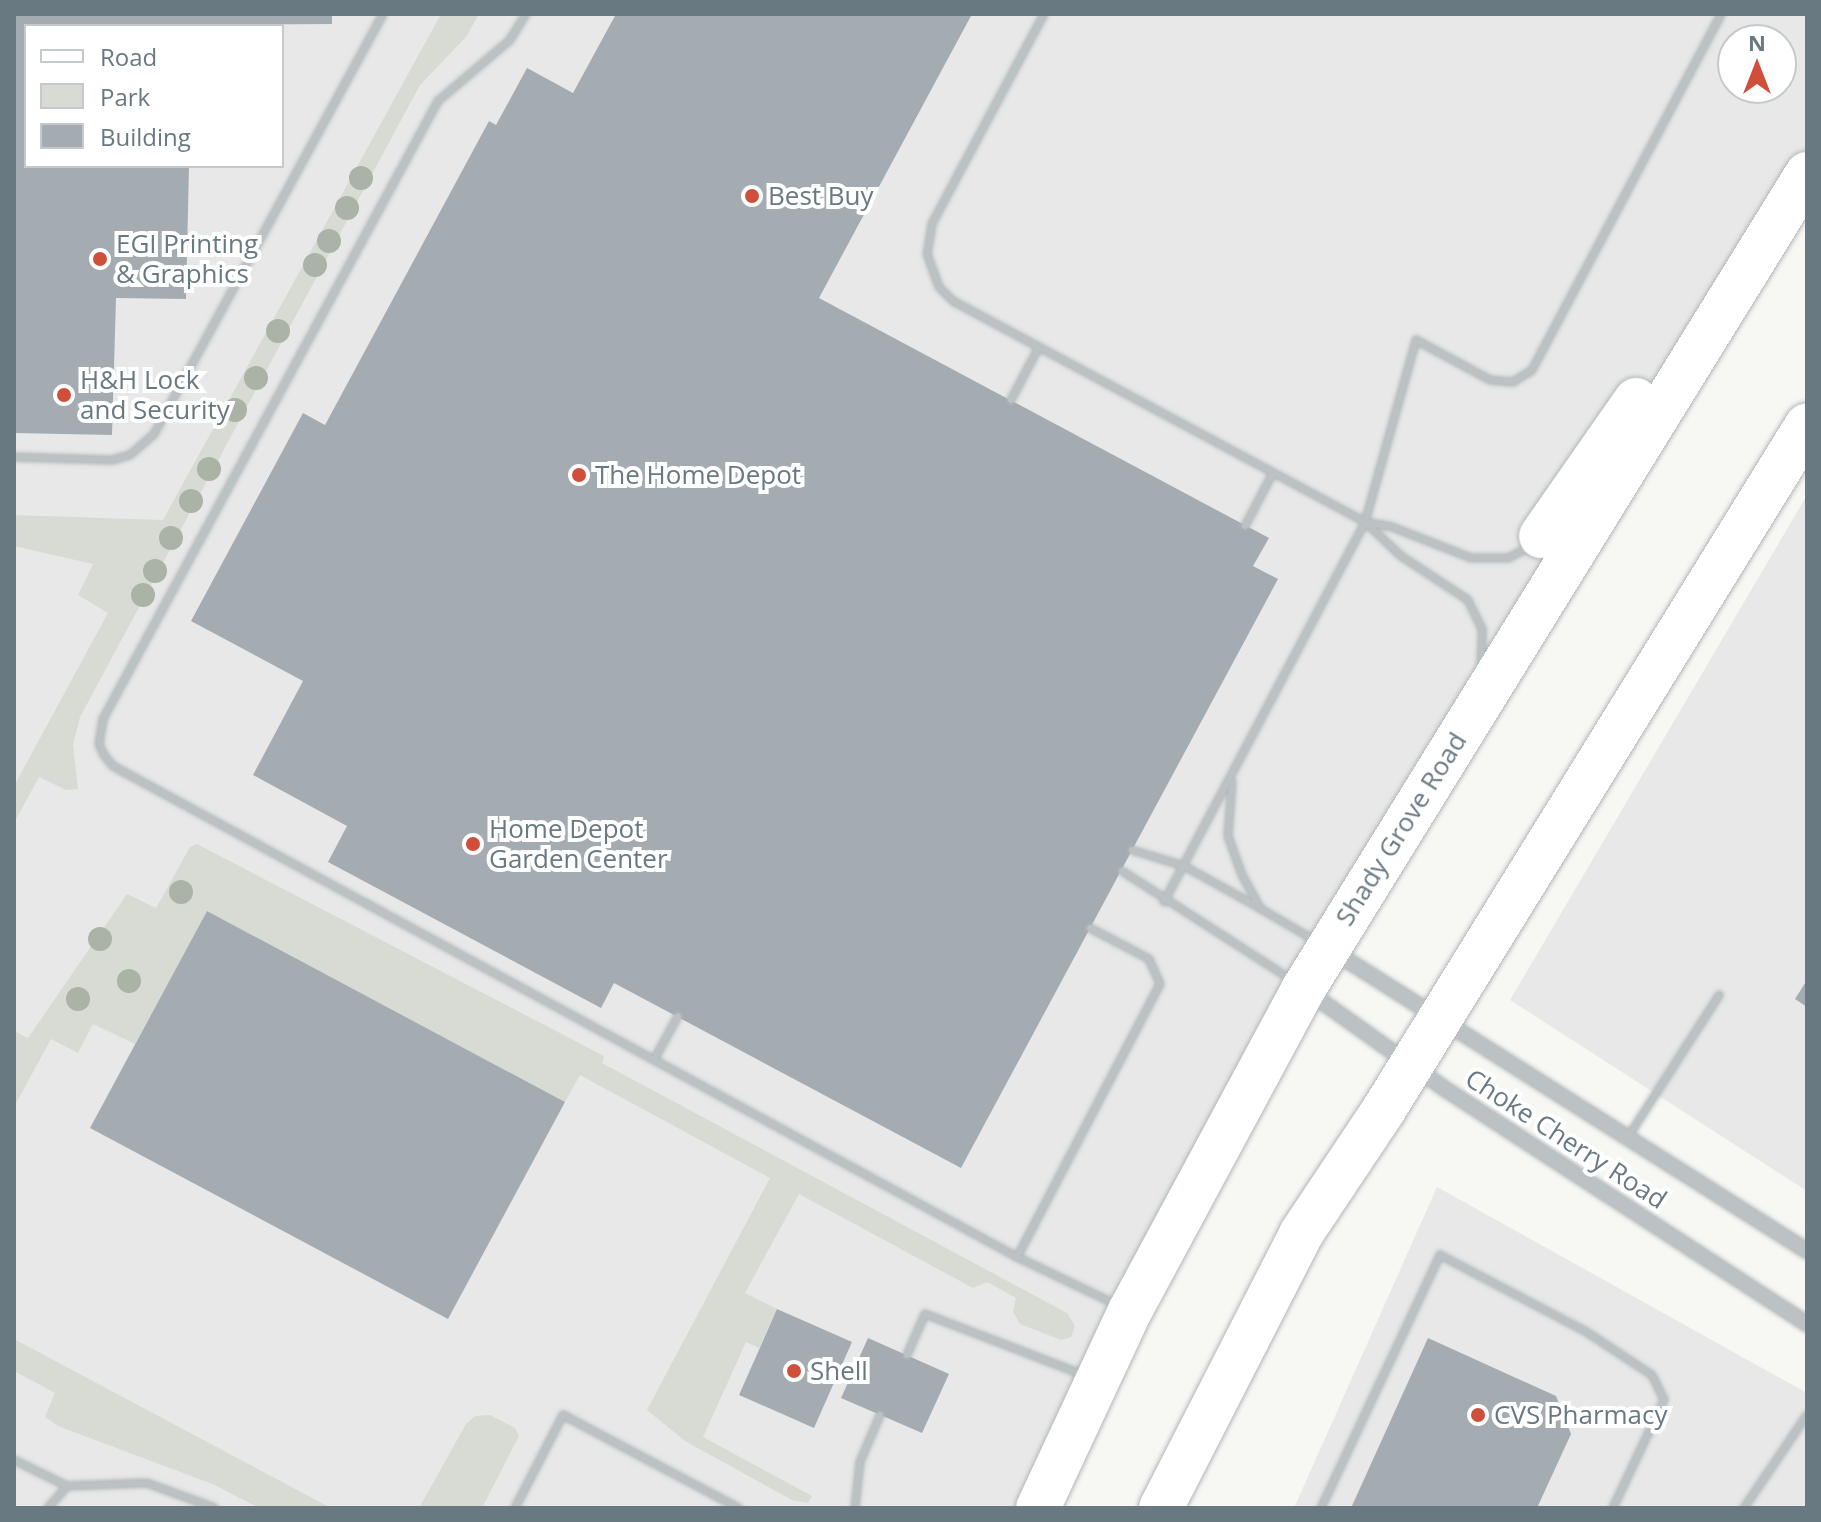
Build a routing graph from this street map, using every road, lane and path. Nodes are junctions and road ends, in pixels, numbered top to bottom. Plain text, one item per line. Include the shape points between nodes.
1 (383, 14) edge
2 (526, 14) edge
3 (1044, 14) edge
4 (1721, 14) edge
5 (1807, 174) edge
6 (1739, 287) junction
7 (1039, 347) junction
8 (1011, 400) dead end
9 (1807, 425) edge
10 (14, 457) edge
11 (1273, 473) junction
12 (1365, 522) junction
13 (1245, 526) dead end
14 (1541, 536) joint
15 (1472, 714) junction
16 (1234, 773) junction
17 (1132, 850) dead end
18 (1184, 866) junction
19 (1122, 871) dead end
20 (1164, 902) junction
21 (1261, 909) junction
22 (1090, 928) dead end
23 (1327, 948) junction
24 (1304, 988) junction
25 (1719, 995) dead end
26 (678, 1016) dead end
27 (1439, 1018) junction
28 (654, 1060) junction
29 (1411, 1065) junction
30 (1628, 1137) junction
31 (1807, 1251) edge
32 (1017, 1257) junction
33 (1130, 1311) junction
34 (1807, 1324) edge
35 (907, 1355) dead end
36 (1096, 1380) junction
37 (880, 1415) dead end
38 (1807, 1415) edge
39 (14, 1460) edge
40 (67, 1486) junction
41 (48, 1508) edge
42 (215, 1508) edge
43 (515, 1508) edge
44 (739, 1508) edge
45 (855, 1508) edge
46 (1038, 1508) edge
47 (1161, 1508) edge
48 (1321, 1508) edge
49 (1613, 1508) edge
50 (1744, 1508) edge

1 - 10 lane via 154,434 130,455 112,460
2 - 28 lane via 510,40 438,101 103,719 99,744 113,766
3 - 7 lane via 932,224 927,254 930,272 953,301
4 - 12 lane via 1532,370 1513,382 1490,380 1416,340
5 - 6 main road, Shady Grove Road
6 - 14 main road via 1678,339
6 - 15 main road, Shady Grove Road
7 - 8 lane
7 - 11 lane
9 - 27 main road
11 - 12 lane
11 - 13 lane
12 - 14 lane via 1488,560 1518,556
12 - 15 lane via 1401,556 1460,592 1476,611 1483,645
12 - 16 lane
15 - 23 main road, Shady Grove Road
16 - 18 lane
16 - 21 lane via 1226,809 1228,836
17 - 18 lane
18 - 20 lane
18 - 21 lane
19 - 20 lane
20 - 24 lane
21 - 23 lane
22 - 32 lane via 1149,959 1160,984
23 - 24 main road, Shady Grove Road
23 - 27 street, Choke Cherry Road
24 - 29 street, Choke Cherry Road
24 - 33 main road, Shady Grove Road
25 - 30 lane
26 - 28 lane
27 - 29 main road
27 - 30 street, Choke Cherry Road
28 - 32 lane
29 - 34 street, Choke Cherry Road
29 - 47 main road via 1301,1234
30 - 31 street, Choke Cherry Road
32 - 33 lane
33 - 36 main road, Shady Grove Road
35 - 36 lane via 925,1314
36 - 46 main road, Shady Grove Road
37 - 45 lane via 860,1462
38 - 50 lane
39 - 40 lane
40 - 41 lane
40 - 42 lane via 147,1483
43 - 44 lane via 563,1415
48 - 49 lane via 1440,1255 1585,1331 1652,1375 1664,1400

